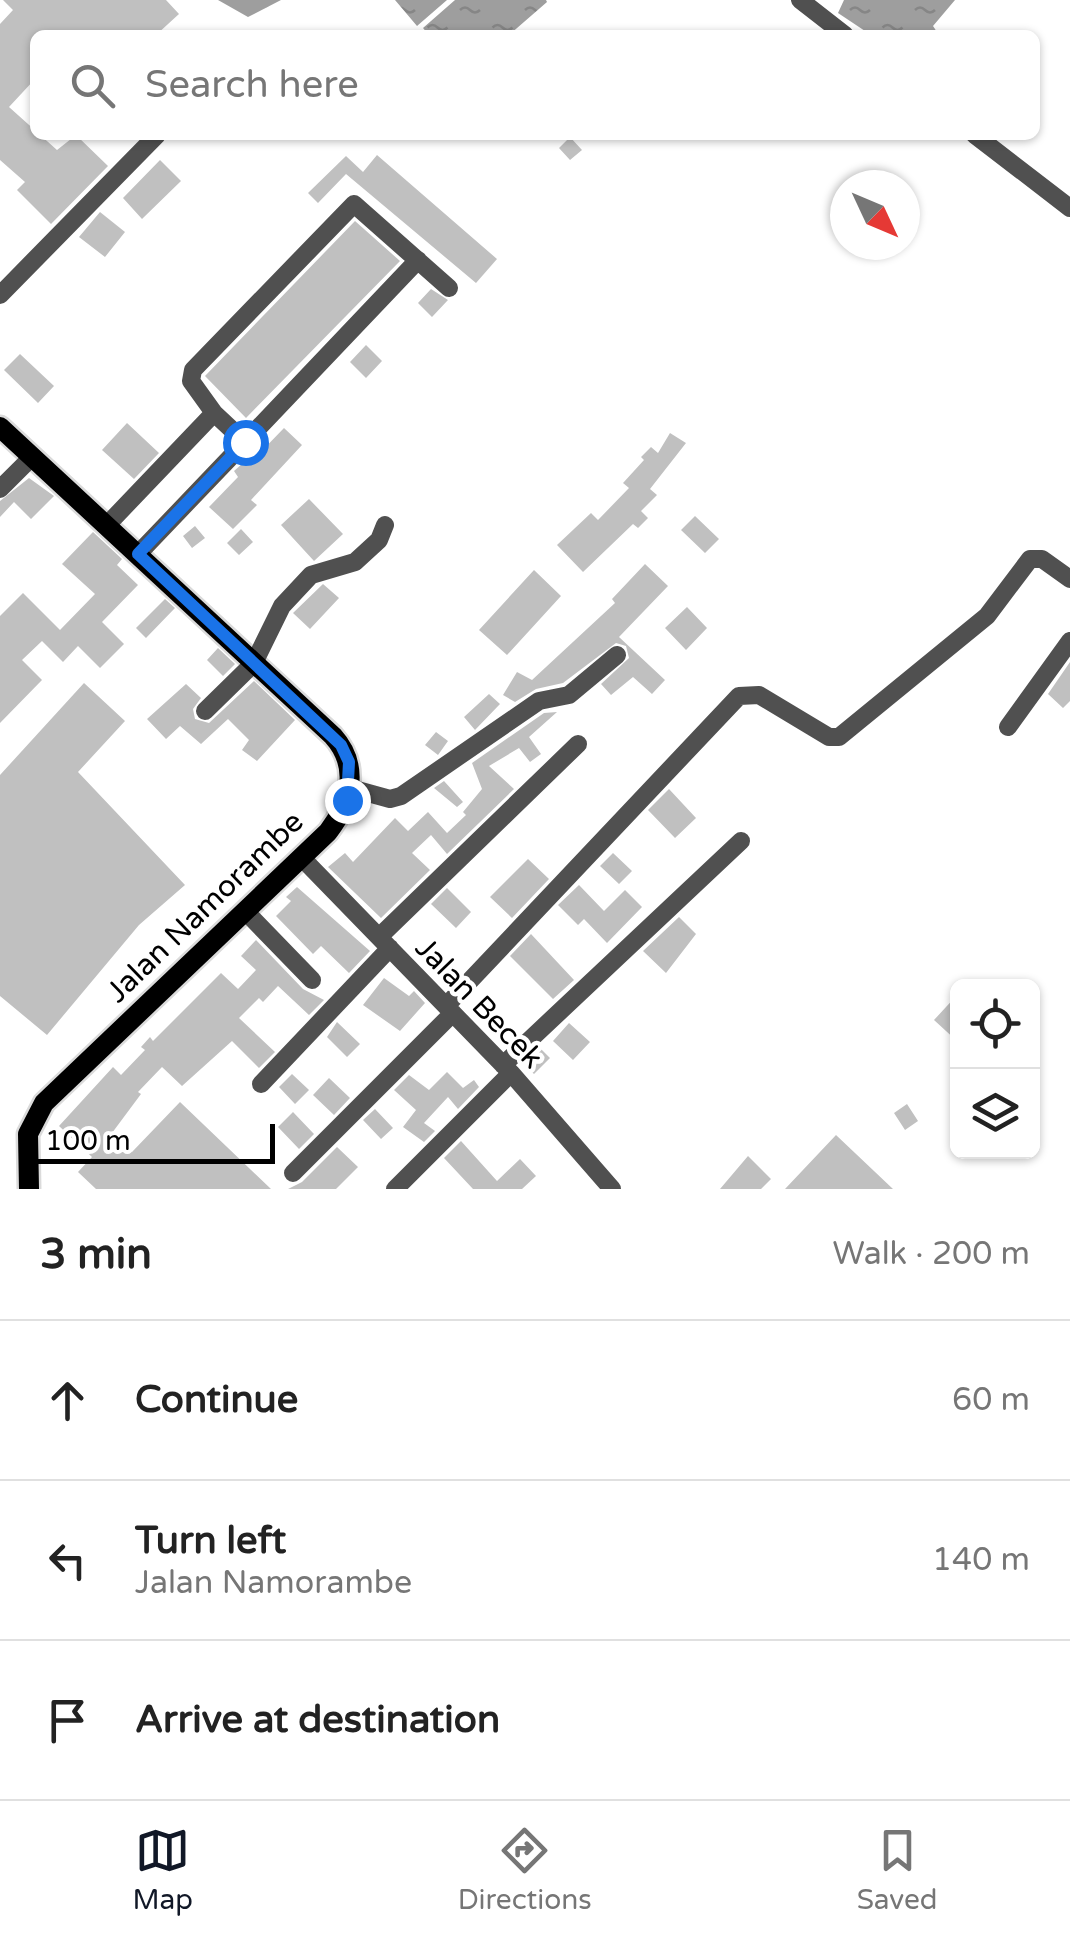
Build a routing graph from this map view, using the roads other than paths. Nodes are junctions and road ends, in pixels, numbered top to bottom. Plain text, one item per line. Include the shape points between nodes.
1 (800, 0) edge
2 (839, 30) edge
3 (152, 140) edge
4 (982, 140) edge
5 (1070, 208) edge
6 (418, 260) junction
7 (449, 288) dead end
8 (0, 295) edge
9 (214, 413) junction
10 (0, 426) edge
11 (245, 442) junction
12 (32, 457) junction
13 (0, 489) edge
14 (108, 525) junction
15 (385, 525) dead end
16 (138, 554) junction
17 (1070, 579) edge
18 (1070, 641) edge
19 (617, 655) dead end
20 (254, 662) junction
21 (205, 710) dead end
22 (1008, 727) dead end
23 (578, 744) dead end
24 (350, 788) junction
25 (742, 840) dead end
26 (302, 858) junction
27 (246, 912) junction
28 (384, 943) junction
29 (312, 980) dead end
30 (449, 1010) junction
31 (507, 1069) junction
32 (261, 1084) dead end
33 (293, 1173) dead end
34 (29, 1189) edge
35 (395, 1189) edge
36 (612, 1189) edge

1 - 2 street
3 - 8 street
4 - 5 street
6 - 7 street
6 - 9 street via 360,205 349,208 189,375
6 - 11 street
9 - 11 street
9 - 14 street
10 - 12 main road
11 - 16 street
12 - 13 street
12 - 14 main road
14 - 16 main road
15 - 20 street via 367,553 311,575 288,599
16 - 20 main road
17 - 30 street via 1042,559 1030,559 987,616 839,737 759,695 739,696
18 - 22 street
19 - 24 street via 569,695 539,701 401,796
20 - 21 street
20 - 24 main road via 341,745
23 - 28 street
24 - 26 main road, Jalan Namorambe via 341,814
25 - 31 street
26 - 27 main road, Jalan Namorambe
26 - 28 street, Jalan Becek
27 - 29 street
27 - 34 main road, Jalan Namorambe via 35,1114 26,1151
28 - 30 street, Jalan Becek
28 - 32 street
30 - 31 street, Jalan Becek
30 - 33 street
31 - 35 street
31 - 36 street, Jalan Becek

